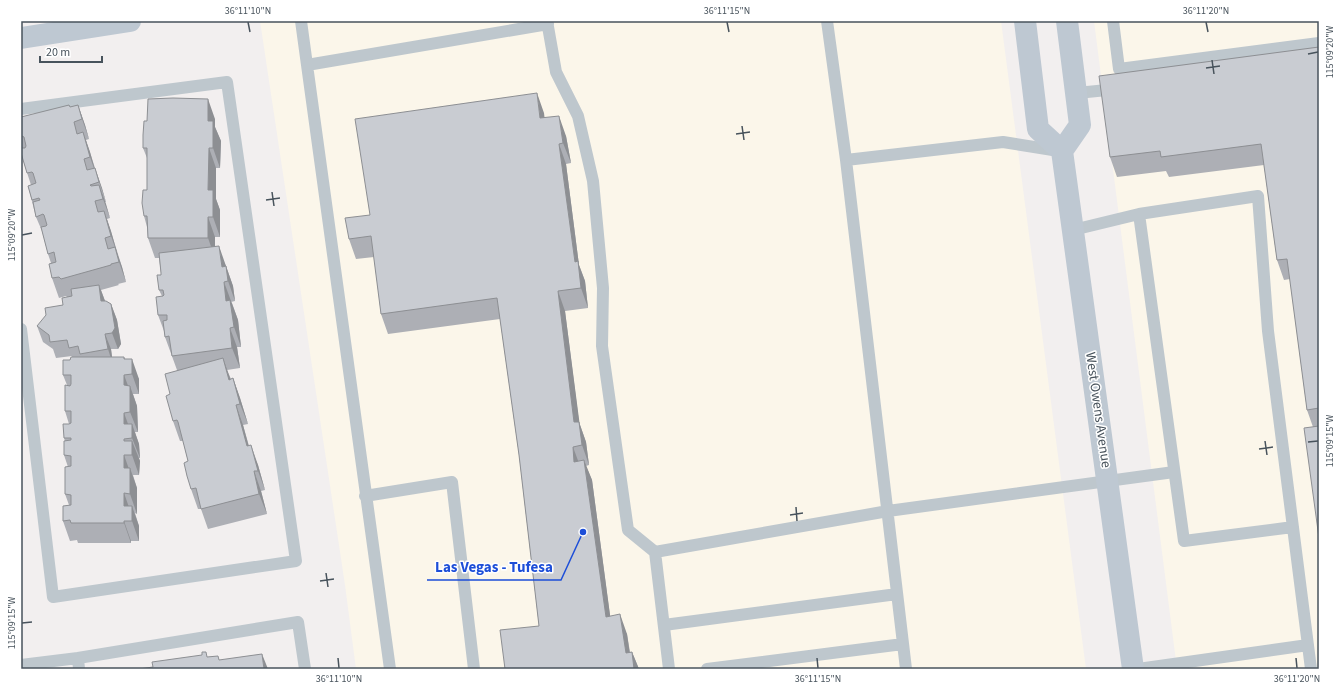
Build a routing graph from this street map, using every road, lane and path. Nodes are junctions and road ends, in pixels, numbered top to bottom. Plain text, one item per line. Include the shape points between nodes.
1 (130, 21) edge
2 (301, 21) edge
3 (827, 21) edge
4 (1025, 21) edge
5 (1067, 21) edge
6 (1113, 21) edge
7 (547, 22) edge
8 (21, 38) edge
9 (1319, 43) edge
10 (307, 65) junction
11 (1131, 87) edge
12 (1077, 93) junction
13 (21, 109) edge
14 (1062, 151) junction
15 (846, 160) junction
16 (1139, 214) junction
17 (1073, 230) junction
18 (21, 329) edge
19 (22, 345) edge
20 (1174, 472) junction
21 (1108, 482) junction
22 (365, 496) junction
23 (888, 511) junction
24 (1293, 527) junction
25 (655, 552) junction
26 (897, 594) junction
27 (664, 625) junction
28 (903, 644) junction
29 (1308, 645) junction
30 (79, 664) edge
31 (21, 665) edge
32 (305, 669) edge
33 (390, 669) edge
34 (474, 669) edge
35 (669, 669) edge
36 (707, 669) edge
37 (906, 669) edge
38 (1133, 669) edge
39 (1138, 669) edge
40 (1311, 669) edge

1 - 8 main road
2 - 10 lane
3 - 15 lane
4 - 14 main road via 1038,129
5 - 12 main road
6 - 9 lane via 1119,69
7 - 10 lane
7 - 25 lane via 556,72 578,116 593,181 603,288 602,346 628,530
10 - 22 lane
11 - 12 lane
12 - 14 main road via 1080,126
13 - 19 lane via 227,82 296,560 54,597
14 - 15 lane via 1003,142
14 - 17 main road, West Owens Avenue
15 - 23 lane
16 - 17 lane
16 - 20 lane
16 - 24 lane via 1258,196 1268,331
17 - 21 main road, West Owens Avenue
18 - 19 lane
20 - 21 lane
20 - 24 lane via 1184,541
21 - 23 lane
21 - 38 main road, West Owens Avenue
22 - 33 lane
22 - 34 lane via 452,482
23 - 25 lane
23 - 26 lane
24 - 29 lane
25 - 27 lane
26 - 27 lane
26 - 28 lane
27 - 35 lane
28 - 36 lane
28 - 37 lane
29 - 39 lane
29 - 40 lane
30 - 31 lane
30 - 32 lane via 298,622

